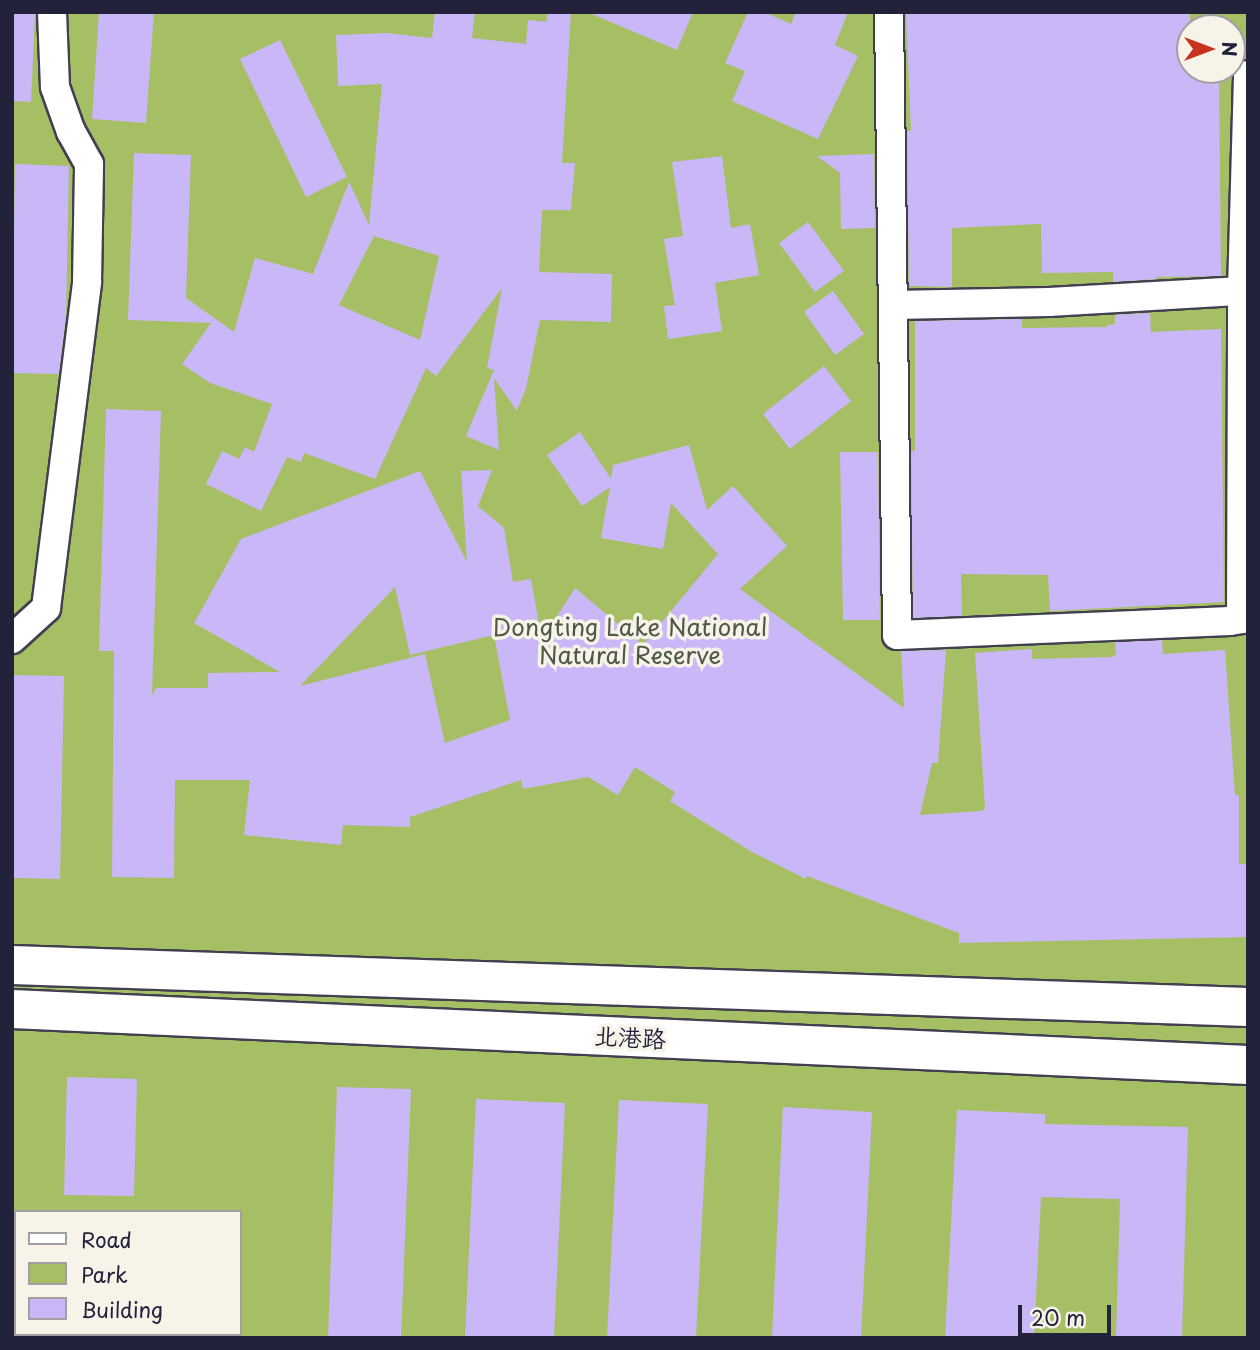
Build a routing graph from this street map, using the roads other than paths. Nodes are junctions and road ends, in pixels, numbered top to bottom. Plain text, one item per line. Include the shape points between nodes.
1 (52, 12) edge
2 (889, 12) edge
3 (1248, 75) edge
4 (1242, 291) junction
5 (893, 305) junction
6 (1245, 618) edge
7 (12, 639) edge
8 (12, 965) edge
9 (1248, 1007) edge
10 (12, 1009) edge
11 (1248, 1065) edge

1 - 7 street via 55,87 71,132 89,164 87,282 46,608
2 - 5 street
3 - 4 street
4 - 5 street
4 - 6 street
5 - 6 street via 897,635
8 - 9 main road, 北港路
10 - 11 main road, 北港路

